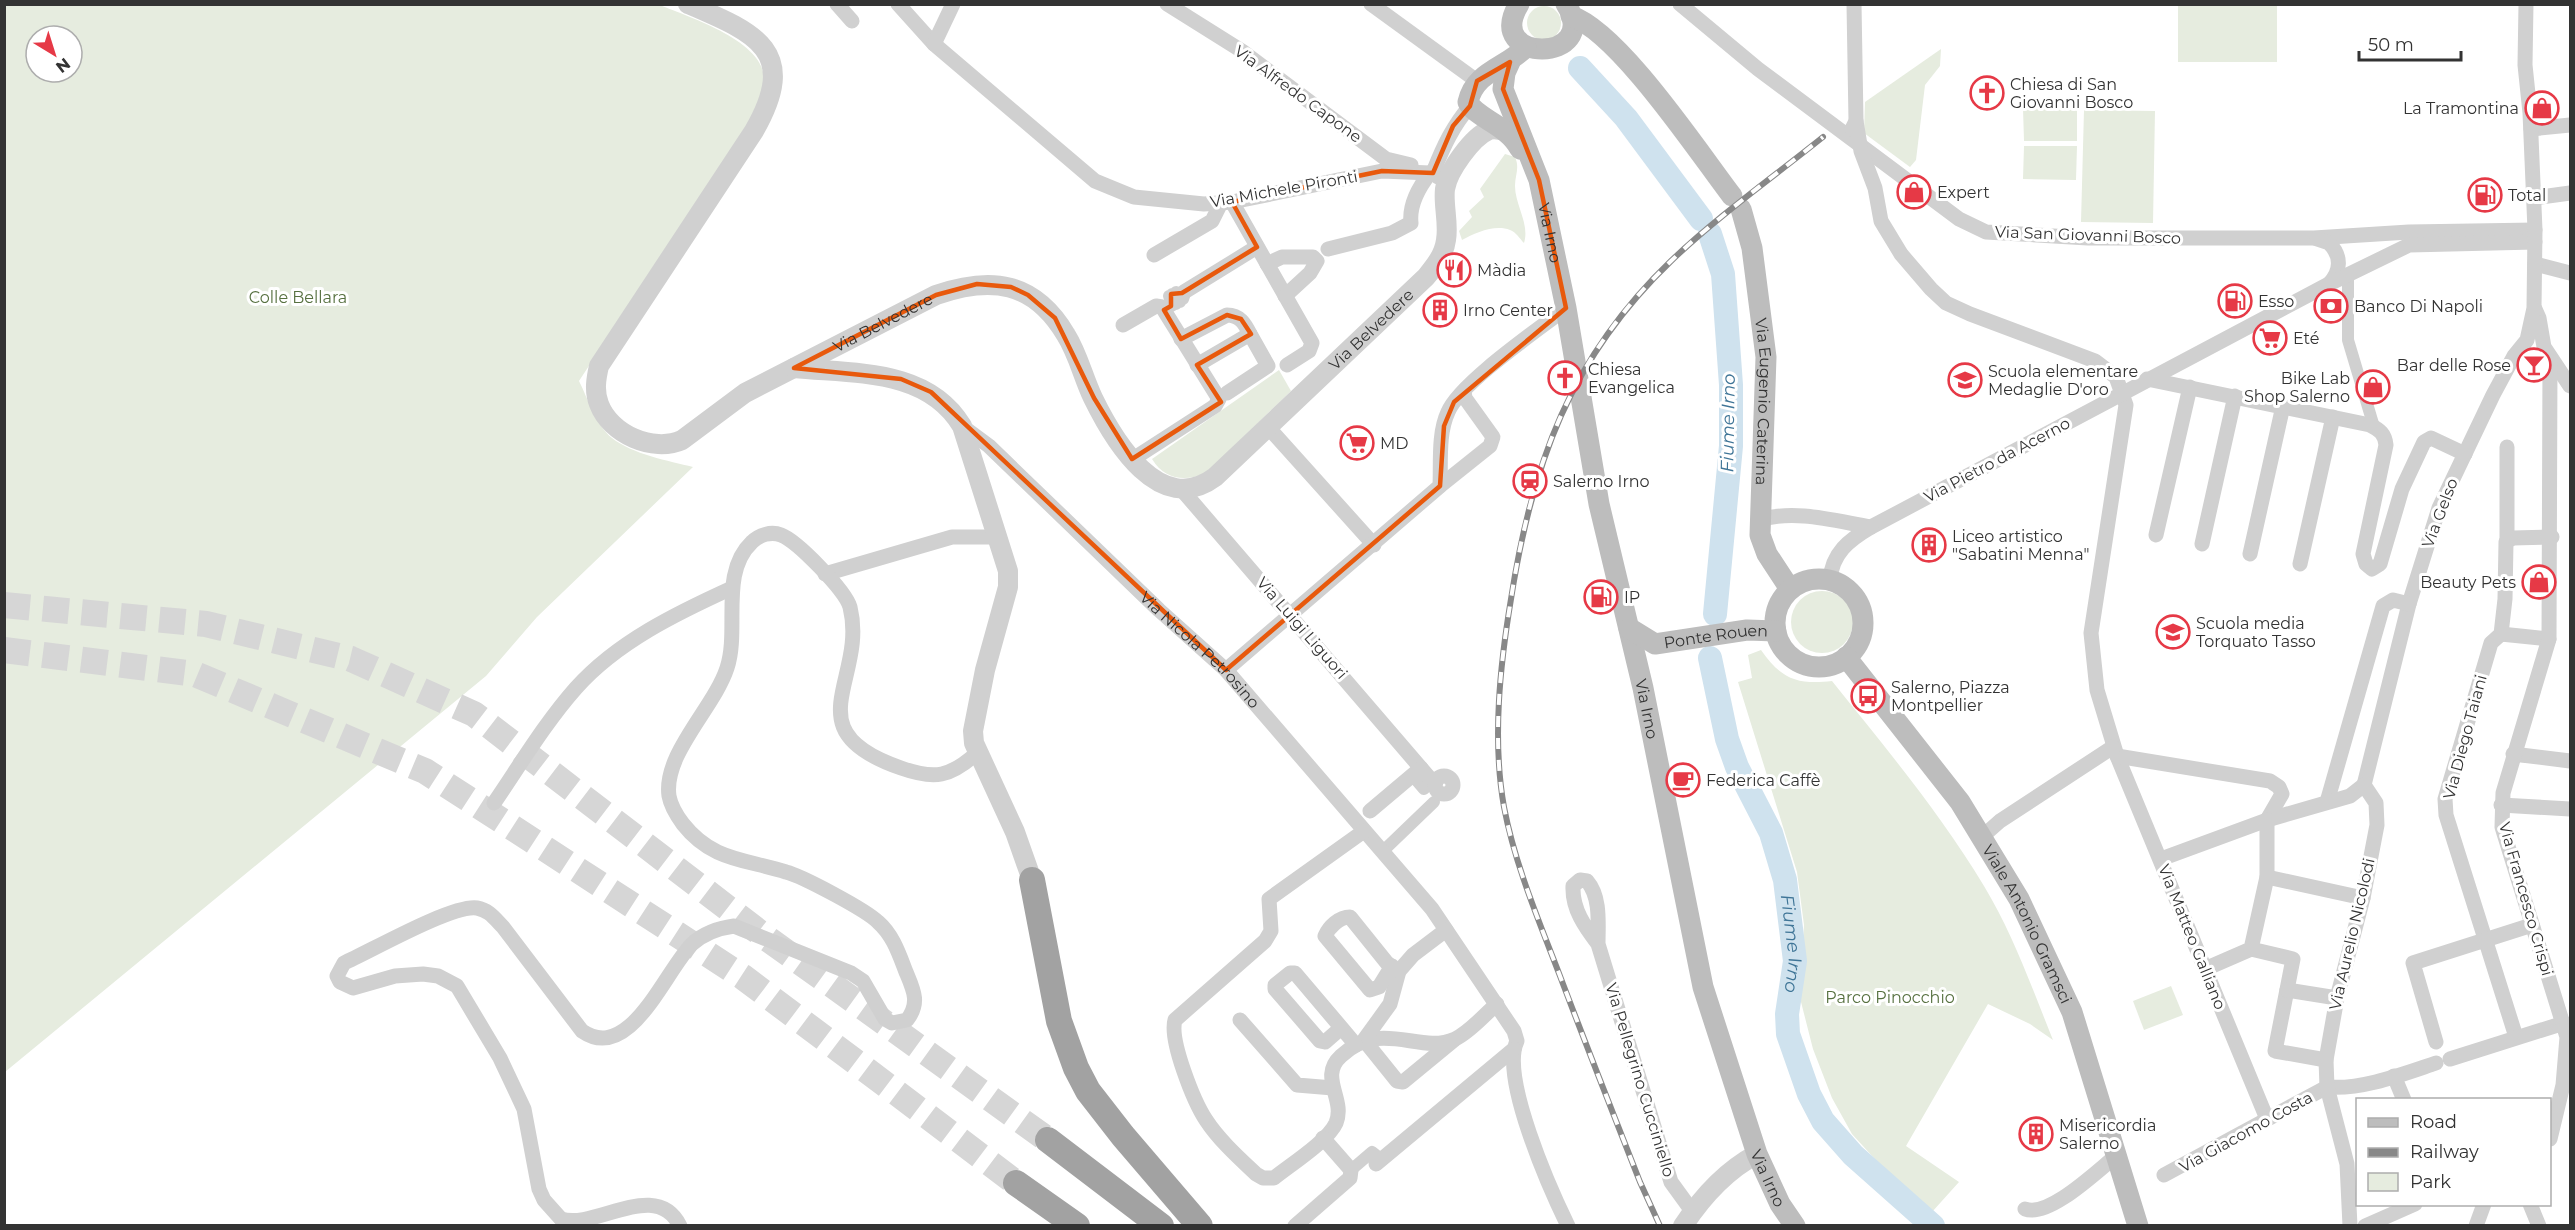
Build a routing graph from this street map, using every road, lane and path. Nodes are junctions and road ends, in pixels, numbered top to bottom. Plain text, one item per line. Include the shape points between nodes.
1 (688, 4) edge
2 (837, 4) edge
3 (898, 4) edge
4 (953, 4) edge
5 (1167, 4) edge
6 (1371, 4) edge
7 (1680, 4) edge
8 (1854, 4) edge
9 (2526, 4) edge
10 (1517, 5) edge
11 (1569, 10) edge
12 (852, 21) dead end
13 (934, 44) junction
14 (1527, 47) junction
15 (1510, 62) junction
16 (1484, 76) junction
17 (1470, 106) junction
18 (1856, 121) junction
19 (2571, 125) edge
20 (2531, 129) junction
21 (1842, 131) junction
22 (1507, 132) junction
23 (1860, 144) junction
24 (1868, 166) junction
25 (1893, 170) junction
26 (1440, 177) junction
27 (1539, 180) junction
28 (2571, 193) edge
29 (2534, 198) junction
30 (1227, 203) junction
31 (2535, 236) junction
32 (2314, 238) junction
33 (1257, 247) junction
34 (1328, 249) dead end
35 (1154, 255) dead end
36 (1267, 264) junction
37 (2535, 264) junction
38 (2571, 273) edge
39 (2348, 274) junction
40 (2329, 284) junction
41 (1184, 292) joint
42 (1286, 296) junction
43 (1566, 308) junction
44 (2534, 308) junction
45 (1164, 310) junction
46 (1123, 325) dead end
47 (1248, 332) junction
48 (1181, 339) junction
49 (2514, 356) junction
50 (2550, 360) junction
51 (1197, 365) junction
52 (1287, 365) dead end
53 (794, 368) junction
54 (2147, 379) junction
55 (2571, 386) edge
56 (2190, 387) junction
57 (1464, 391) junction
58 (2123, 392) junction
59 (1227, 393) dead end
60 (2235, 396) junction
61 (2283, 406) junction
62 (2333, 417) junction
63 (962, 426) junction
64 (1268, 427) junction
65 (2374, 427) junction
66 (2507, 447) dead end
67 (2465, 454) junction
68 (1133, 459) junction
69 (1440, 486) junction
70 (1182, 490) junction
71 (1759, 520) junction
72 (1871, 527) junction
73 (2156, 535) dead end
74 (998, 537) junction
75 (2552, 537) junction
76 (2507, 540) junction
77 (2202, 544) dead end
78 (1374, 545) junction
79 (2250, 554) dead end
80 (2300, 564) dead end
81 (825, 574) junction
82 (1830, 580) junction
83 (732, 588) junction
84 (1790, 589) junction
85 (2409, 604) junction
86 (1292, 616) junction
87 (1629, 628) junction
88 (1776, 631) junction
89 (2501, 634) junction
90 (2549, 639) junction
91 (1655, 644) junction
92 (1846, 657) junction
93 (1226, 670) junction
94 (1640, 677) junction
95 (2115, 752) junction
96 (977, 753) junction
97 (2513, 754) junction
98 (2571, 761) edge
99 (1417, 772) junction
100 (1431, 784) dead end
101 (2364, 785) junction
102 (1434, 802) dead end
103 (2327, 802) junction
104 (494, 803) dead end
105 (2501, 805) junction
106 (2571, 809) edge
107 (1371, 811) dead end
108 (2267, 820) junction
109 (1364, 831) junction
110 (1983, 836) junction
111 (1382, 852) junction
112 (2161, 859) junction
113 (2267, 877) junction
114 (1032, 880) joint
115 (2363, 897) junction
116 (2532, 925) junction
117 (1446, 930) junction
118 (2487, 939) junction
119 (1598, 944) dead end
120 (2251, 949) junction
121 (1395, 968) junction
122 (2205, 969) junction
123 (2287, 990) junction
124 (2337, 998) junction
125 (1497, 1004) junction
126 (1240, 1020) dead end
127 (2564, 1023) junction
128 (1341, 1028) junction
129 (2517, 1038) junction
130 (1455, 1039) junction
131 (2436, 1042) dead end
132 (1360, 1043) junction
133 (1514, 1049) junction
134 (2326, 1060) junction
135 (2394, 1076) junction
136 (2327, 1087) junction
137 (1333, 1088) junction
138 (2403, 1098) edge
139 (2267, 1119) junction
140 (2551, 1135) edge
141 (1323, 1138) junction
142 (1048, 1140) tunnel mouth
143 (1757, 1154) junction
144 (2116, 1156) junction
145 (1379, 1162) joint
146 (1352, 1170) junction
147 (2164, 1176) dead end
148 (1016, 1183) tunnel mouth
149 (2410, 1206) edge
150 (2425, 1206) edge
151 (2483, 1206) edge
152 (2531, 1206) edge
153 (2025, 1209) dead end
154 (1688, 1218) edge
155 (2475, 1225) edge
156 (680, 1226) edge
157 (1077, 1226) edge
158 (1161, 1226) edge
159 (1200, 1226) edge
160 (1294, 1226) edge
161 (1568, 1226) edge
162 (1795, 1226) edge
163 (2138, 1226) edge
164 (2350, 1226) edge
165 (2365, 1226) edge
166 (2395, 1226) edge
167 (2539, 1226) edge

1 - 53 street, Via Belvedere via 737,25 756,38 769,55 774,86 754,131 605,353 595,382 598,404 609,420 630,435 657,446 670,446 745,393
2 - 12 street
3 - 13 street, Via Michele Pironti
4 - 13 street
5 - 26 street, Via Alfredo Capone via 1242,51 1386,159
6 - 16 street
7 - 21 street, Via San Giovanni Bosco via 1758,69
8 - 18 street
9 - 20 street via 2525,65
10 - 14 main road via 1515,33
11 - 14 main road via 1570,33 1559,46 1543,51
11 - 71 main road, Via Eugenio Caterina via 1594,28 1634,69 1737,203 1752,248 1766,357
13 - 30 street, Via Michele Pironti via 1095,181 1134,197 1192,204
14 - 15 main road
15 - 16 main road
15 - 27 main road, Via Irno via 1504,77 1505,95
16 - 17 main road via 1471,91
17 - 22 main road, Via Irno
17 - 26 street, Via Belvedere via 1453,126
18 - 21 street via 1853,129
18 - 23 street
19 - 20 street
20 - 29 street
21 - 23 street, Via San Giovanni Bosco
22 - 26 street via 1487,131
22 - 27 main road, Via Irno
23 - 24 street
23 - 25 street, Via San Giovanni Bosco
24 - 25 street via 1883,164
24 - 58 street via 1881,221 1901,254 1946,303 2095,362 2116,376
25 - 32 street, Via San Giovanni Bosco via 1959,219 1986,232 2088,238
26 - 30 street, Via Michele Pironti via 1382,171
26 - 34 street via 1422,183 1410,212 1411,223 1392,233
26 - 64 street, Via Belvedere via 1446,239 1437,263
27 - 43 main road, Via Irno
28 - 29 street
29 - 31 street
30 - 33 street
30 - 35 street via 1212,221
31 - 32 street, Via San Giovanni Bosco via 2409,232
31 - 37 street
31 - 39 street, Via Pietro da Acerno via 2409,244
32 - 40 street via 2329,243 2337,253 2338,269
33 - 36 street
33 - 41 street
36 - 42 street
36 - 42 street via 1294,255 1317,261
37 - 38 street
37 - 44 street
39 - 40 street, Via Pietro da Acerno
39 - 65 street via 2348,340
40 - 54 street, Via Pietro da Acerno
41 - 45 street via 1183,299 1176,292 1180,302 1172,294 1177,304 1168,297 1173,305
42 - 52 street via 1311,343 1309,351
43 - 57 street
43 - 87 main road, Via Irno via 1599,504
44 - 49 street, Via Gelso via 2527,340
44 - 50 street
45 - 46 street via 1156,306
45 - 48 street
47 - 48 street via 1239,318 1227,315
47 - 51 street
47 - 59 street via 1268,366
48 - 51 street
49 - 50 street via 2528,352
49 - 67 street, Via Gelso
50 - 55 street
50 - 75 street, Via Francesco Crispi
51 - 68 street via 1218,397 1217,403
53 - 63 street, Via Nicola Petrosino via 901,379 931,392 955,413
53 - 68 street, Via Belvedere via 936,295 977,284 1011,287 1043,305 1055,318 1094,398
54 - 56 street
54 - 58 street, Via Pietro da Acerno
56 - 60 street
56 - 73 street
57 - 69 street via 1448,411 1444,426
57 - 69 street via 1493,437 1490,446
58 - 72 street, Via Pietro da Acerno
58 - 95 street, Via Matteo Galliano via 2126,405 2091,633 2097,690
60 - 61 street
60 - 77 street
61 - 62 street
61 - 79 street
62 - 65 street
62 - 80 street
63 - 74 street
63 - 93 street, Via Nicola Petrosino via 989,446
64 - 70 street, Via Belvedere via 1202,486
64 - 78 street
65 - 67 street via 2385,436 2386,445 2363,554 2372,569 2380,564 2402,489 2424,441 2431,438
66 - 76 street, Via Diego Taiani
67 - 85 street, Via Gelso via 2439,508
68 - 70 street, Via Belvedere via 1163,486
69 - 78 street
70 - 86 street, Via Luigi Liguori
71 - 72 street via 1778,515 1800,516
71 - 84 main road, Via Eugenio Caterina via 1767,554
72 - 82 street, Via Pietro da Acerno via 1843,547 1833,561
74 - 81 street via 952,537
74 - 96 street via 1008,587 977,708 973,731
75 - 76 street
75 - 90 street, Via Francesco Crispi
76 - 89 street, Via Diego Taiani
78 - 86 street
81 - 83 street via 782,535 771,533 750,543 737,564
81 - 96 street via 849,603 853,623 840,707 847,735 876,759 918,774 936,776 962,766
82 - 84 main road via 1809,580
82 - 92 main road via 1852,593 1863,616 1860,639
83 - 104 street via 677,613 613,655 576,688
83 - 156 street via 730,660 671,772 669,798 688,831 715,852 787,872 878,922 894,941 915,993 917,1003 907,1020 892,1023 885,1019 863,981 851,973 734,926 723,927 694,942 629,1028 609,1038 591,1037 582,1031 503,927 479,908 458,910 344,963 337,976 345,987 353,988 395,976 423,974 438,976 457,986 500,1058 524,1109 539,1189 561,1219 585,1222 650,1207 666,1211
84 - 88 main road via 1776,613
85 - 101 street, Via Gelso
85 - 103 street via 2393,600 2383,606
86 - 93 street
86 - 99 street, Via Luigi Liguori
87 - 91 main road, Ponte Rouen
87 - 94 main road, Via Irno
88 - 91 main road, Ponte Rouen via 1747,630
88 - 92 main road via 1780,643 1797,661 1822,666
89 - 90 street
89 - 118 street, Via Diego Taiani via 2491,643 2445,800 2446,815
90 - 97 street, Via Francesco Crispi
91 - 94 main road, Ponte Rouen via 1643,659
92 - 110 main road, Viale Antonio Gramsci
93 - 109 street, Via Nicola Petrosino
94 - 143 main road, Via Irno via 1703,987
95 - 108 street via 2270,781 2282,794
95 - 110 street via 2000,821
95 - 112 street, Via Matteo Galliano
96 - 114 street via 1015,832
97 - 98 street
97 - 105 street, Via Francesco Crispi
99 - 100 street, Via Luigi Liguori
99 - 107 street
101 - 103 street via 2350,796
101 - 115 street, Via Aurelio Nicolodi via 2378,812
102 - 111 street
103 - 108 street
105 - 106 street
105 - 116 street, Via Francesco Crispi via 2502,827
108 - 112 street
108 - 113 street
109 - 111 street, Via Nicola Petrosino
109 - 141 street via 1269,899 1271,931 1265,940 1175,1020 1172,1029 1207,1120 1256,1174 1275,1178
110 - 144 main road, Viale Antonio Gramsci via 2019,899 2068,1003
111 - 117 street, Via Nicola Petrosino
112 - 122 street, Via Matteo Galliano
113 - 115 street
113 - 120 street
114 - 159 highway via 1059,1021 1076,1068 1106,1114
115 - 124 street, Via Aurelio Nicolodi
116 - 118 street
116 - 127 street, Via Francesco Crispi
117 - 121 street
117 - 125 street, Via Nicola Petrosino
118 - 129 street, Via Diego Taiani
118 - 131 street via 2413,963
119 - 154 street, Via Pellegrino Cucciniello via 1671,1182
120 - 122 street
120 - 123 street via 2293,959
121 - 121 street via 1350,917 1344,917 1328,930 1325,936 1370,990 1379,987
121 - 132 street via 1390,1004
122 - 139 street, Via Matteo Galliano
123 - 124 street
123 - 134 street via 2275,1051
124 - 134 street, Via Aurelio Nicolodi
125 - 130 street
125 - 133 street, Via Nicola Petrosino via 1514,1031
126 - 137 street via 1297,1085
127 - 129 street
127 - 140 street, Via Francesco Crispi via 2566,1065
128 - 128 street via 1295,974 1290,973 1275,985 1320,1041 1325,1042
128 - 132 street
129 - 135 street
130 - 132 street via 1428,1042 1381,1038
130 - 132 street via 1403,1082 1397,1081
132 - 137 street via 1335,1063 1331,1073
133 - 145 street
133 - 161 street, Via Nicola Petrosino via 1520,1099 1542,1167
134 - 136 street, Via Aurelio Nicolodi
135 - 136 street
135 - 138 street
136 - 139 street, Via Giacomo Costa
136 - 164 street, Via Aurelio Nicolodi via 2347,1164
137 - 141 street via 1340,1107 1335,1126
139 - 147 street, Via Giacomo Costa
141 - 146 street
142 - 158 highway
143 - 154 street via 1725,1177
143 - 162 main road, Via Irno
144 - 153 street via 2057,1202 2036,1211
144 - 163 main road, Viale Antonio Gramsci
145 - 146 street via 1372,1152
146 - 160 street via 1345,1184
148 - 157 highway
149 - 165 street
150 - 166 street via 2393,1222
151 - 155 street
152 - 167 street

